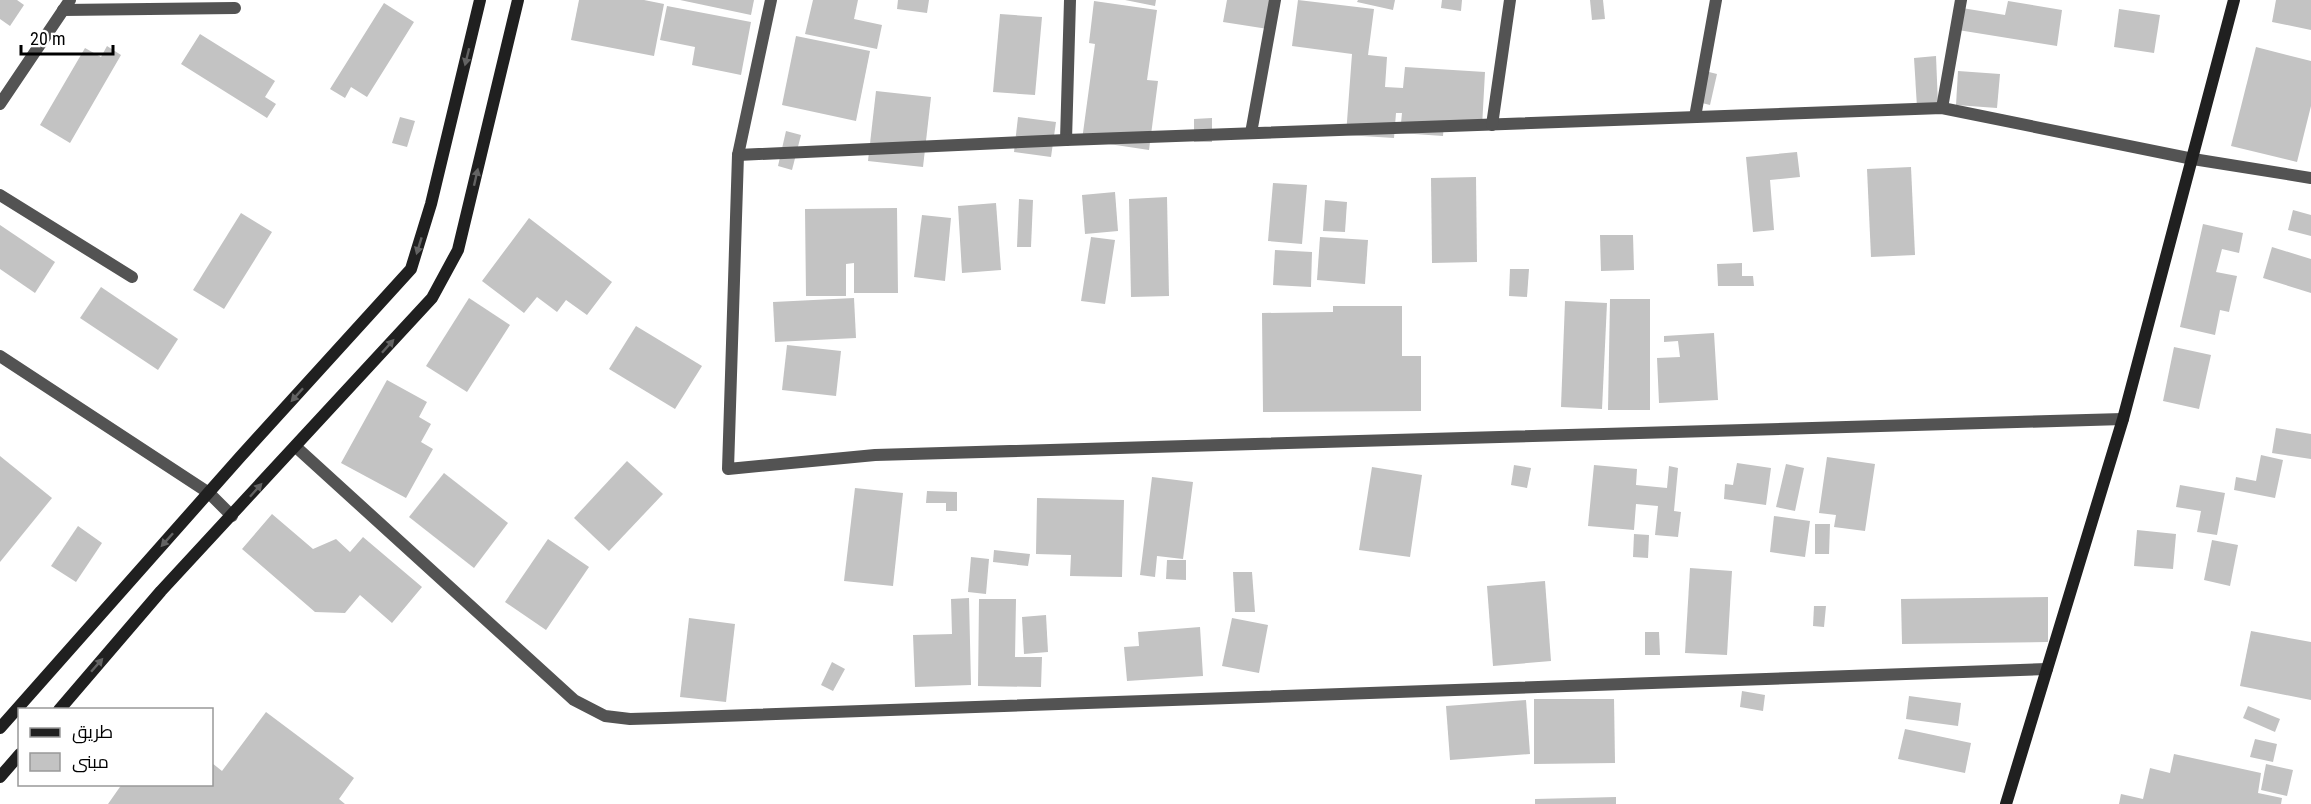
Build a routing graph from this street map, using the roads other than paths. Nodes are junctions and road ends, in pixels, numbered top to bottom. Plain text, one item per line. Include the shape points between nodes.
1 (480, 0) edge
2 (518, 0) edge
3 (771, 0) edge
4 (1070, 0) edge
5 (1275, 0) edge
6 (1510, 0) edge
7 (1716, 0) edge
8 (1961, 0) edge
9 (2234, 0) edge
10 (67, 5) edge
11 (235, 8) dead end
12 (0, 104) edge
13 (1942, 108) junction
14 (1695, 117) junction
15 (1492, 125) junction
16 (1251, 133) junction
17 (1066, 140) junction
18 (738, 155) junction
19 (2193, 159) junction
20 (2311, 178) edge
21 (0, 195) edge
22 (132, 278) dead end
23 (0, 356) edge
24 (2123, 419) junction
25 (296, 447) junction
26 (209, 493) junction
27 (232, 516) junction
28 (2047, 669) junction
29 (60, 708) edge
30 (0, 728) edge
31 (18, 756) edge
32 (0, 777) edge
33 (2006, 804) edge

1 -> 26 street via 431,204 411,269
25 -> 2 street via 432,298 458,250
3 - 18 street
4 - 17 street
5 - 16 street
6 - 15 street
7 - 14 street
8 - 13 street
9 - 19 street
10 - 11 street
10 - 12 street
13 - 14 street
13 - 19 street
14 - 15 street
15 - 16 street
16 - 17 street
17 - 18 street
18 - 24 street via 728,470 887,454
19 - 20 street
19 - 24 street
21 - 22 street
23 - 26 street
24 - 28 street
27 -> 25 street
25 - 28 street via 574,700 605,716 665,718
26 - 27 street
26 -> 30 street
29 -> 27 street
28 - 33 street
31 - 32 street

